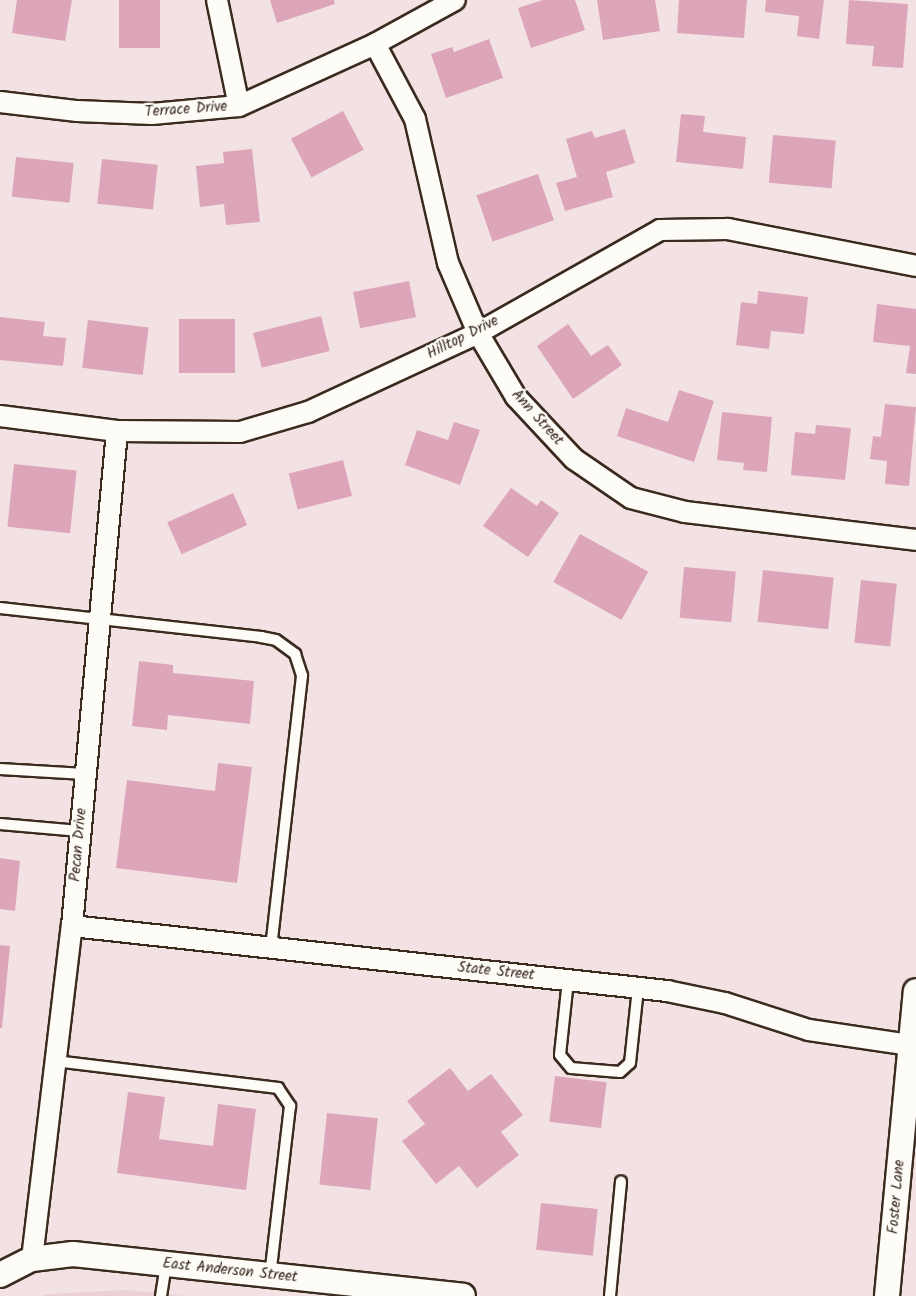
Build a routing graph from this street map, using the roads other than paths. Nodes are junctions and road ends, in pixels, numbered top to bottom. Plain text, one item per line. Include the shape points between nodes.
1 (218, 0) edge
2 (455, 0) edge
3 (375, 44) junction
4 (0, 102) edge
5 (239, 106) junction
6 (916, 266) edge
7 (478, 333) junction
8 (0, 416) edge
9 (117, 431) junction
10 (916, 540) edge
11 (0, 608) edge
12 (100, 618) junction
13 (0, 769) edge
14 (85, 774) junction
15 (0, 824) edge
16 (80, 831) junction
17 (72, 926) junction
18 (271, 947) junction
19 (568, 980) junction
20 (638, 988) junction
21 (916, 991) edge
22 (914, 1046) edge
23 (56, 1061) junction
24 (621, 1182) dead end
25 (32, 1259) junction
26 (166, 1264) junction
27 (0, 1275) edge
28 (270, 1275) junction
29 (161, 1296) edge
30 (463, 1296) edge
31 (610, 1296) edge
32 (887, 1296) edge

1 - 5 street
2 - 3 street, Terrace Drive
3 - 5 street, Terrace Drive
3 - 7 street, Ann Street via 414,119 448,263
4 - 5 street, Terrace Drive via 152,114
6 - 7 street, Hilltop Drive via 728,228 660,230
7 - 9 street, Hilltop Drive via 308,412 240,432
7 - 10 street, Ann Street via 523,405 574,459 631,498 684,513
8 - 9 street, Hilltop Drive
9 - 12 street, Pecan Drive
11 - 12 lane
12 - 14 street, Pecan Drive
12 - 18 lane via 261,637 276,640 295,654 302,676
13 - 14 lane
14 - 16 street, Pecan Drive
15 - 16 lane
16 - 17 street, Pecan Drive
17 - 18 street, State Street
17 - 23 street, Pecan Drive
18 - 19 street, State Street
19 - 20 street, State Street
19 - 20 lane via 560,1055 571,1068 620,1072 630,1063
20 - 22 street, State Street via 725,1002 809,1030
21 - 22 street, Foster Lane
22 - 32 street, Foster Lane
23 - 25 street, Pecan Drive
23 - 28 lane via 278,1088 290,1106
24 - 31 lane
25 - 26 street, East Anderson Street via 73,1254
25 - 27 street, East Anderson Street
26 - 28 street, East Anderson Street
26 - 29 lane
28 - 30 street, East Anderson Street

